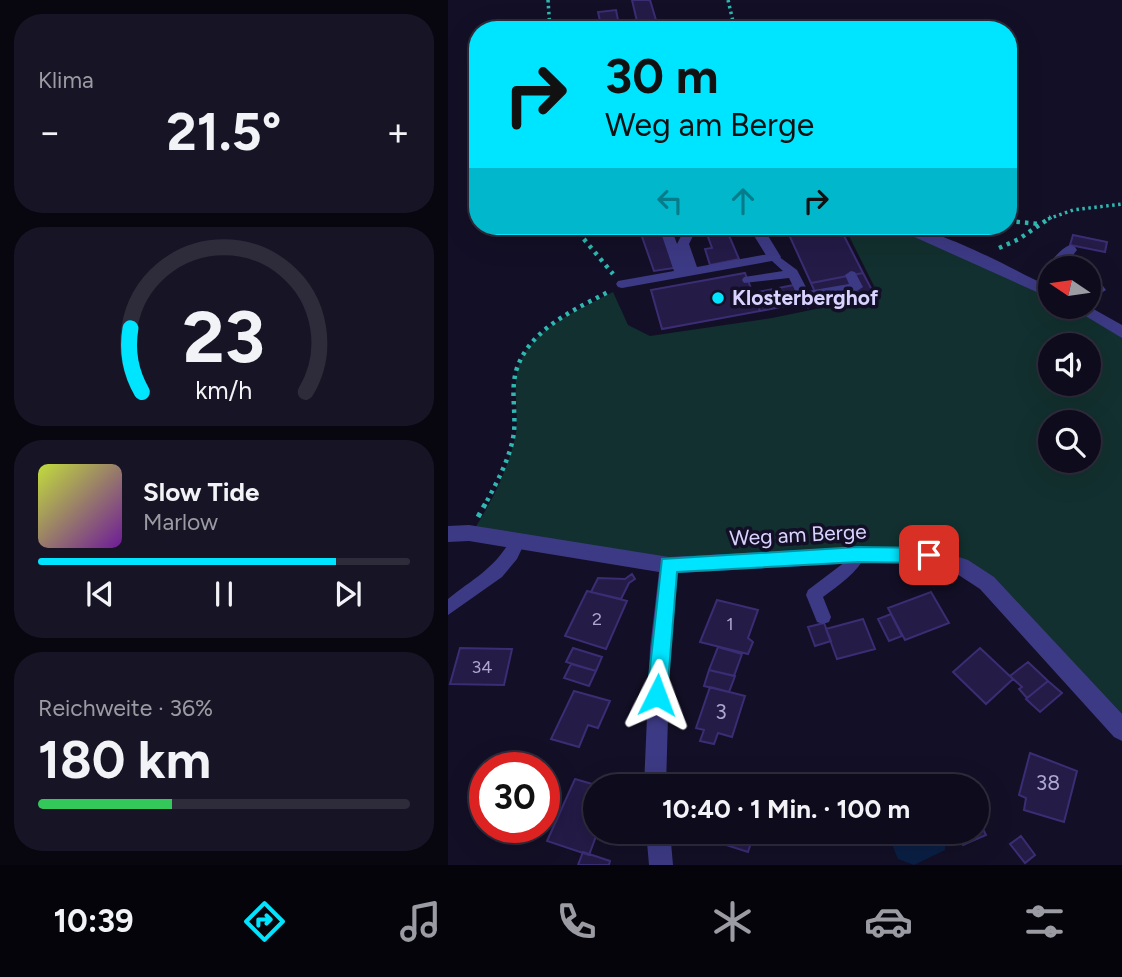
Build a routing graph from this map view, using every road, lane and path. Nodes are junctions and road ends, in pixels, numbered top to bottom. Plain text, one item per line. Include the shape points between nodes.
1 (548, 0) edge
2 (728, 0) edge
3 (549, 21) edge
4 (733, 21) edge
5 (1122, 204) edge
6 (1017, 222) edge
7 (1041, 225) junction
8 (581, 235) edge
9 (668, 235) edge
10 (688, 235) edge
11 (761, 235) edge
12 (921, 235) edge
13 (960, 250) junction
14 (1070, 250) dead end
15 (1065, 256) edge
16 (774, 257) junction
17 (687, 272) junction
18 (793, 273) junction
19 (851, 275) dead end
20 (1038, 276) edge
21 (748, 280) dead end
22 (1022, 280) junction
23 (622, 284) junction
24 (1038, 287) edge
25 (1100, 319) edge
26 (1122, 332) edge
27 (469, 533) junction
28 (448, 534) edge
29 (517, 542) junction
30 (858, 555) junction
31 (669, 565) junction
32 (448, 608) edge
33 (823, 617) dead end
34 (1122, 730) edge
35 (654, 774) edge
36 (660, 844) edge
37 (661, 865) edge

1 - 3 path
2 - 4 path
5 - 7 path via 1069,212
6 - 7 path
7 - 13 path via 1018,243 993,250
8 - 23 path
9 - 17 lane
10 - 17 lane via 683,244
11 - 16 street
12 - 13 street
13 - 22 street
14 - 15 street
16 - 17 lane
16 - 18 lane
17 - 23 lane
18 - 19 lane via 805,300 827,286 857,287
18 - 21 lane
20 - 22 street
22 - 24 street
23 - 27 path via 549,325 521,357 514,374 514,436 495,489
25 - 26 street
27 - 28 street, Weg am Berge
27 - 29 street, Weg am Berge
29 - 31 street, Weg am Berge
29 - 32 lane via 510,561 499,572
30 - 31 street, Weg am Berge
30 - 33 lane via 851,567 814,594
30 - 34 street, Weg am Berge via 929,555 961,566 987,583
31 - 35 street
36 - 37 street

